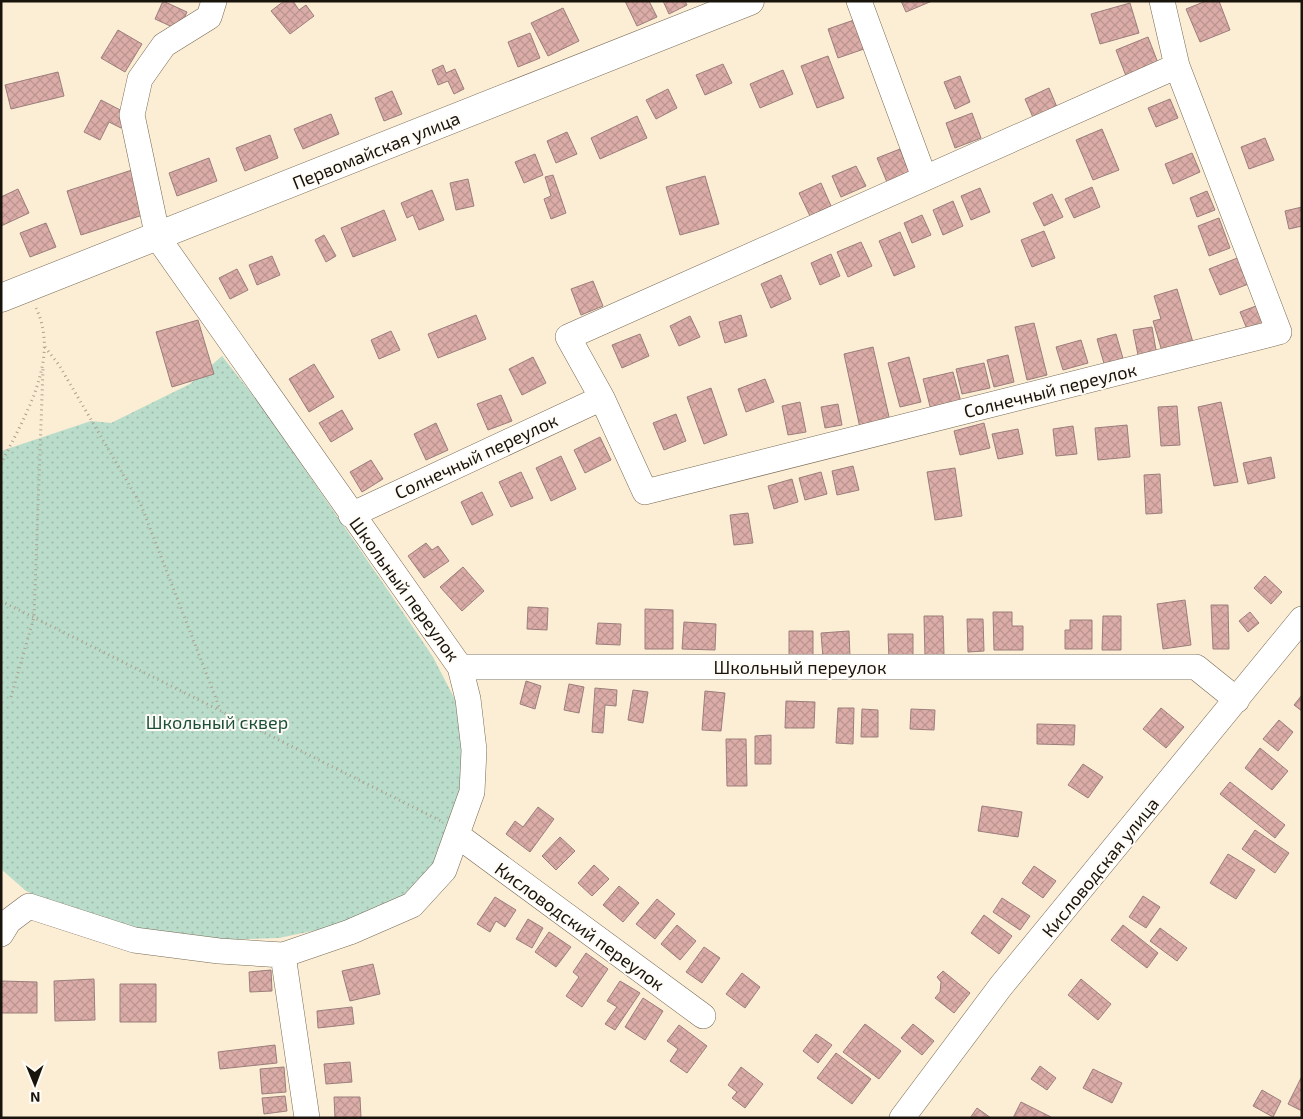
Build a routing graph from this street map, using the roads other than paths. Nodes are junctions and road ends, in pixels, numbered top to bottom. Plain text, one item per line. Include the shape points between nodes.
1 (214, 1) edge
2 (750, 1) edge
3 (859, 1) edge
4 (1162, 1) edge
5 (1177, 66) junction
6 (924, 177) junction
7 (158, 238) junction
8 (1, 298) edge
9 (602, 398) junction
10 (351, 515) junction
11 (1302, 619) edge
12 (460, 667) junction
13 (1237, 700) junction
14 (459, 831) junction
15 (1, 934) edge
16 (283, 955) junction
17 (703, 1016) dead end
18 (307, 1118) edge
19 (902, 1118) edge

1 - 7 street, Школьный переулок via 209,17 164,45 140,79 132,115
2 - 7 main road, Первомайская улица
3 - 6 street
4 - 5 street, Солнечный переулок
5 - 6 street, Солнечный переулок
5 - 9 street, Солнечный переулок via 1279,332 645,492
6 - 9 street, Солнечный переулок via 568,337
7 - 8 main road, Первомайская улица
7 - 10 street, Школьный переулок
9 - 10 street, Солнечный переулок
10 - 12 street, Школьный переулок
11 - 13 street, Кисловодская улица
12 - 13 street, Школьный переулок via 1196,667
12 - 14 street via 468,699 474,750 472,792
13 - 19 street, Кисловодская улица via 1002,986
14 - 16 street via 444,870 412,905 350,932
14 - 17 street, Кисловодский переулок
15 - 16 street via 9,921 29,906 134,940
16 - 18 street

